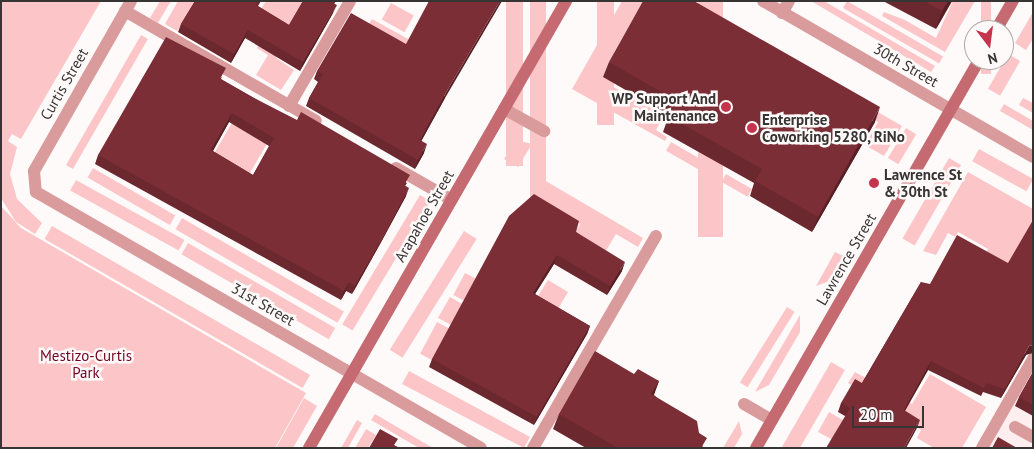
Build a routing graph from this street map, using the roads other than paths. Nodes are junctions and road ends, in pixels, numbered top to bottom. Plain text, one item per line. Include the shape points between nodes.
1 (350, 1) edge
2 (566, 1) edge
3 (763, 1) edge
4 (789, 1) edge
5 (1013, 1) edge
6 (128, 6) edge
7 (782, 13) junction
8 (1002, 20) edge
9 (973, 70) edge
10 (290, 106) junction
11 (504, 109) junction
12 (950, 109) junction
13 (331, 130) edge
14 (544, 131) dead end
15 (1033, 157) edge
16 (381, 159) edge
17 (33, 185) joint
18 (452, 200) junction
19 (656, 236) dead end
20 (1033, 359) edge
21 (352, 374) junction
22 (744, 404) dead end
23 (772, 420) junction
24 (1014, 427) dead end
25 (1033, 437) edge
26 (309, 448) edge
27 (481, 448) edge
28 (533, 448) edge
29 (756, 448) edge
30 (982, 448) edge

1 - 10 street
2 - 11 street, Arapahoe Street
3 - 7 street, 30th Street
4 - 7 street
5 - 8 street
6 - 10 street
6 - 17 street, Curtis Street via 34,170
7 - 12 street, 30th Street
9 - 12 street, Lawrence Street
10 - 13 street
11 - 14 street
11 - 18 street, Arapahoe Street
12 - 15 street, 30th Street
12 - 23 street, Lawrence Street
16 - 18 street
17 - 21 street, 31st Street via 41,197
18 - 21 street, Arapahoe Street
19 - 28 street
20 - 30 street
21 - 26 street, Arapahoe Street
21 - 27 street, 31st Street
22 - 23 street
23 - 29 street, Lawrence Street
24 - 25 street

